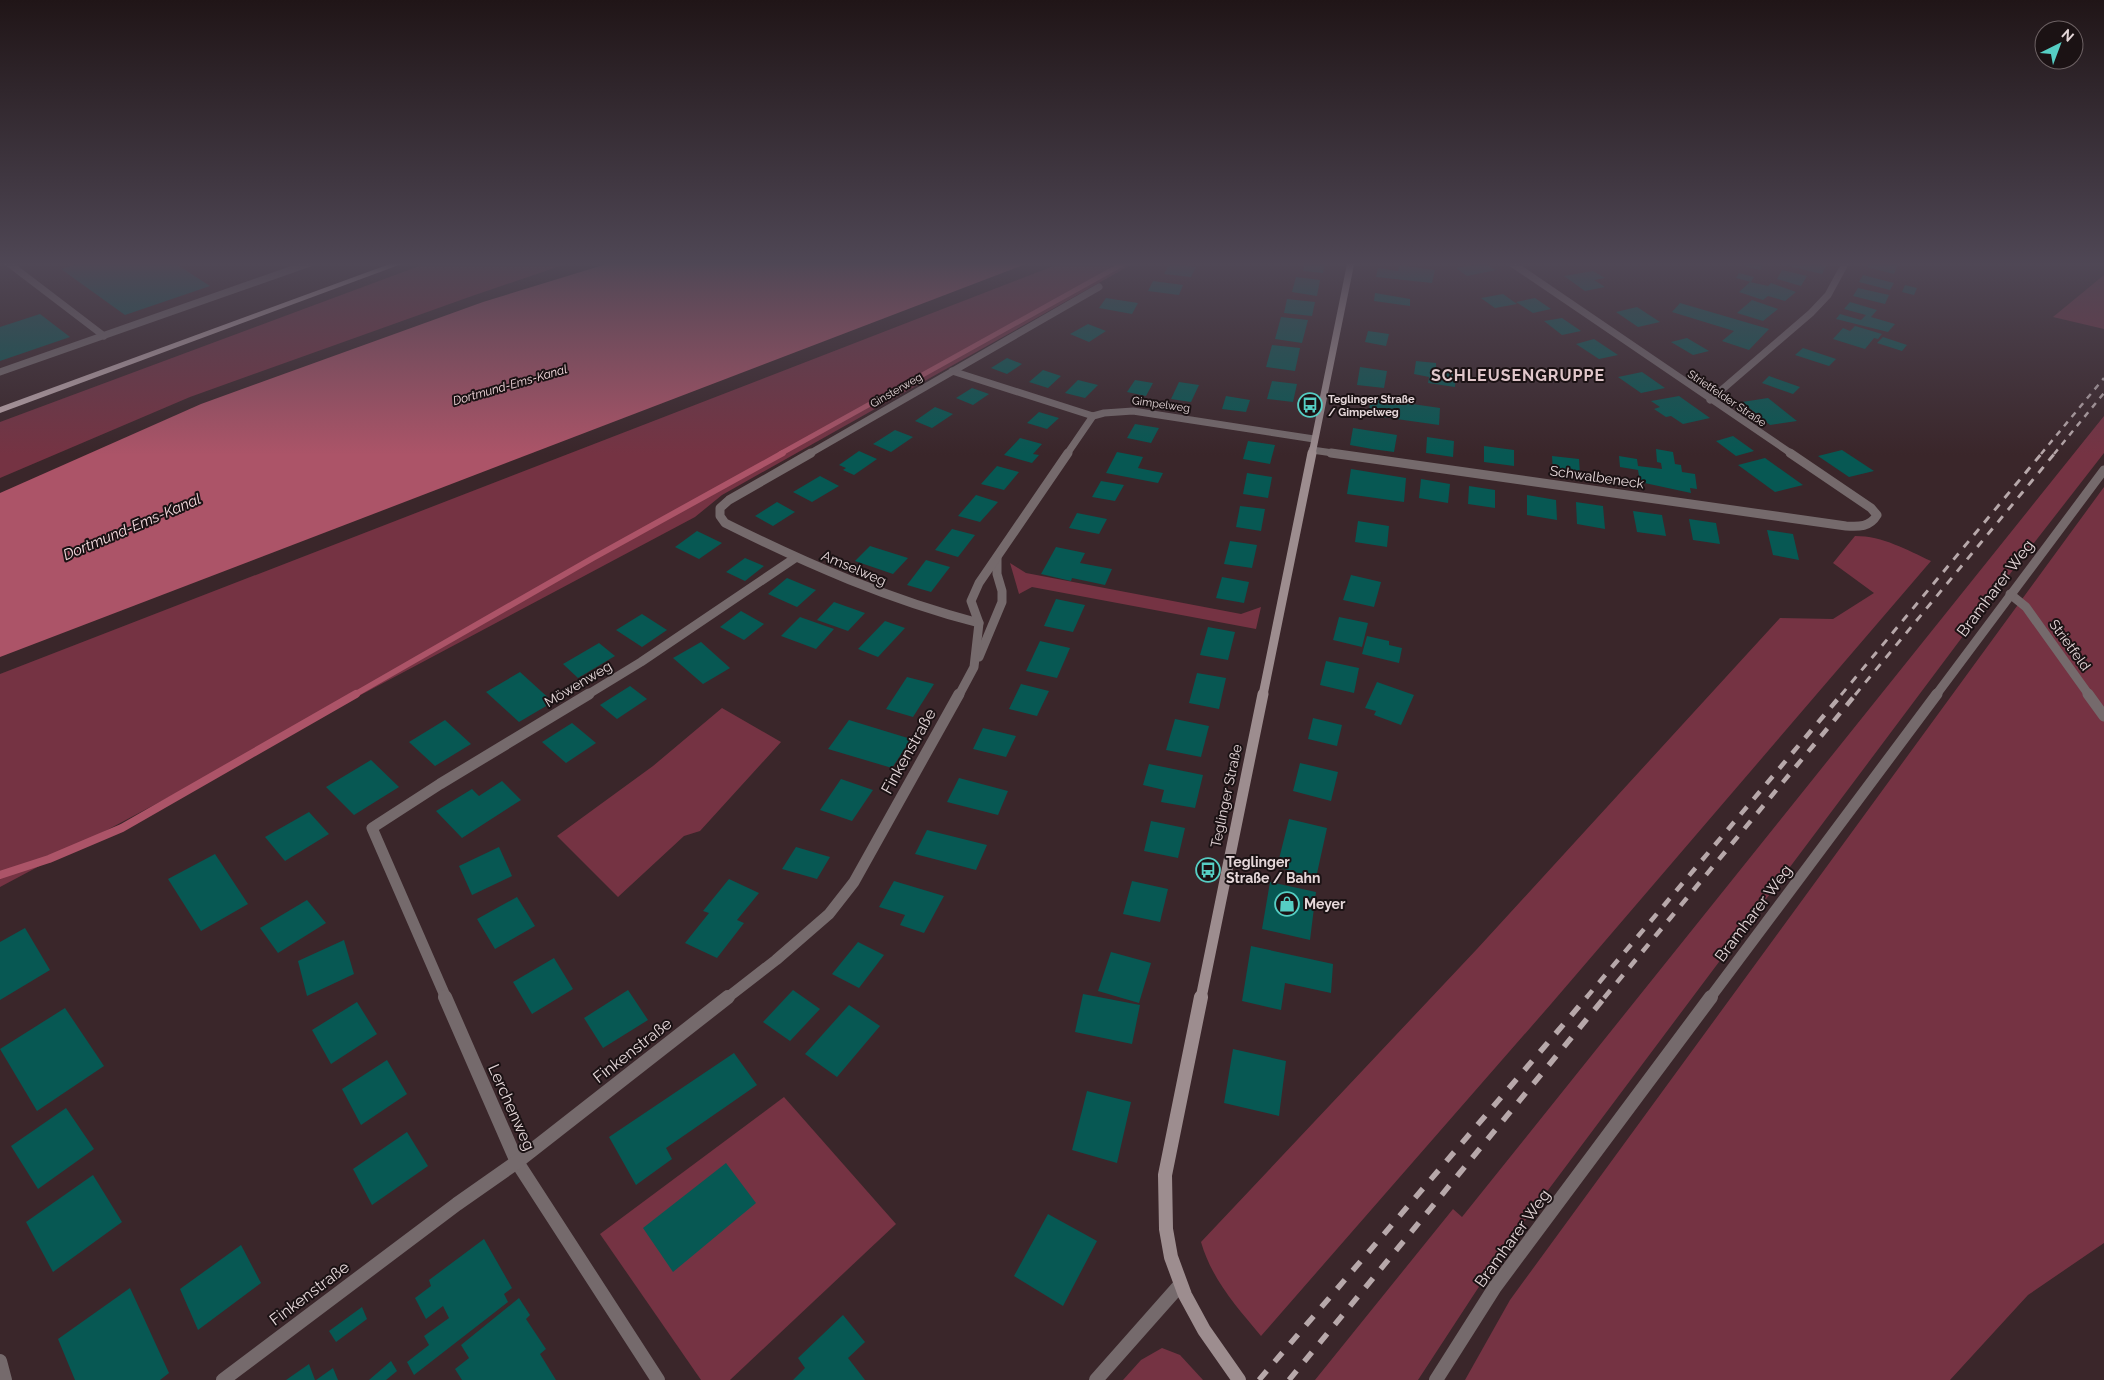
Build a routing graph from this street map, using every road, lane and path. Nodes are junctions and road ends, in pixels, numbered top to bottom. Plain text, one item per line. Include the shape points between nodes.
1 (91, 326) edge
2 (131, 326) edge
3 (228, 326) edge
4 (1030, 326) edge
5 (1338, 326) edge
6 (1603, 326) edge
7 (1795, 326) edge
8 (104, 336) junction
9 (952, 371) junction
10 (0, 372) edge
11 (1710, 400) junction
12 (0, 410) edge
13 (1093, 416) junction
14 (1313, 444) junction
15 (2104, 470) edge
16 (1876, 520) joint
17 (725, 523) joint
18 (795, 558) junction
19 (997, 558) junction
20 (2010, 594) junction
21 (979, 623) junction
22 (974, 667) junction
23 (2104, 716) edge
24 (372, 828) joint
25 (517, 1162) junction
26 (1180, 1286) junction
27 (0, 1361) edge
28 (5, 1380) edge
29 (223, 1380) edge
30 (658, 1380) edge
31 (1096, 1380) edge
32 (1239, 1380) edge
33 (1436, 1380) edge

1 - 8 street
2 - 8 street
3 - 12 main road
4 - 9 street, Ginsterweg
5 - 14 street, Teglinger Straße
6 - 11 street, Strietfelder Straße
7 - 11 street
8 - 10 street
9 - 13 street, Gimpelweg
9 - 17 street, Ginsterweg via 729,500 720,508
11 - 16 street, Strietfelder Straße via 1871,508 1877,515
13 - 14 street, Gimpelweg via 1104,412 1133,411
13 - 19 street, Finkenstraße
14 - 16 street, Schwalbeneck via 1846,526 1860,527
14 - 26 street, Teglinger Straße via 1165,1175 1167,1237
15 - 20 street, Bramharer Weg
17 - 18 street, Amselweg
18 - 21 street, Amselweg via 886,596
18 - 24 street, Möwenweg via 641,662
19 - 21 street, Finkenstraße via 971,601
19 - 22 street, Finkenstraße via 1002,602
20 - 23 street, Strietfeld via 2026,607
20 - 33 street, Bramharer Weg via 1495,1287
21 - 22 street, Finkenstraße
22 - 25 street, Finkenstraße via 868,860 829,914 776,960
24 - 25 street, Lerchenweg
25 - 29 street, Finkenstraße
25 - 30 street, Lerchenweg
26 - 31 street
26 - 32 street, Teglinger Straße via 1196,1319
27 - 28 street

